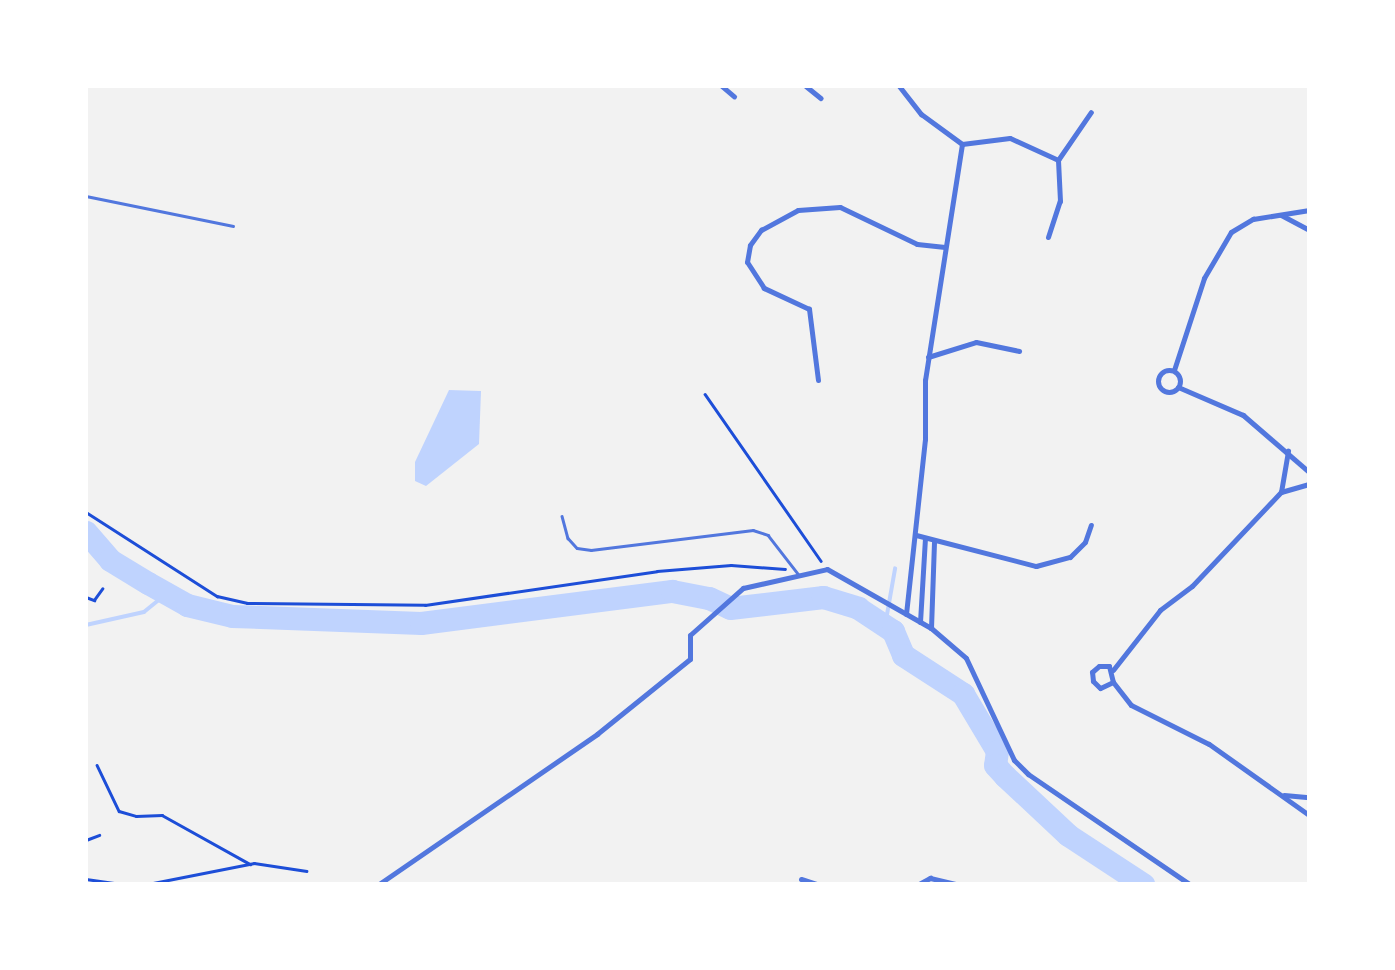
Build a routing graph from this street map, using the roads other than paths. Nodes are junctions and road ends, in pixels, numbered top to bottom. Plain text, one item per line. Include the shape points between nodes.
1 (722, 86) edge
2 (806, 86) edge
3 (899, 86) edge
4 (734, 96) dead end
5 (821, 98) dead end
6 (1091, 112) dead end
7 (961, 144) junction
8 (1058, 160) junction
9 (86, 196) edge
10 (1309, 210) edge
11 (1279, 214) junction
12 (233, 226) dead end
13 (1309, 230) edge
14 (1048, 237) dead end
15 (945, 247) junction
16 (1019, 351) dead end
17 (928, 357) junction
18 (1174, 370) junction
19 (818, 380) dead end
20 (1178, 387) junction
21 (1288, 451) junction
22 (1309, 472) edge
23 (1309, 484) edge
24 (1282, 492) junction
25 (562, 516) dead end
26 (1091, 525) dead end
27 (916, 535) junction
28 (925, 540) junction
29 (934, 542) junction
30 (800, 575) junction
31 (906, 614) junction
32 (920, 622) junction
33 (931, 628) junction
34 (1113, 670) junction
35 (1113, 682) junction
36 (1281, 794) junction
37 (1309, 797) edge
38 (1309, 815) edge
39 (801, 879) dead end
40 (920, 882) edge
41 (379, 884) edge
42 (816, 884) edge
43 (955, 884) edge
44 (1189, 884) edge

1 - 4 street
2 - 5 street
3 - 7 street via 920,114
6 - 8 street
7 - 8 street via 1010,138
7 - 15 street
8 - 14 street via 1060,201
9 - 12 lane
10 - 11 street
11 - 13 street
11 - 18 street via 1241,225 1215,254
15 - 17 street
15 - 19 street via 917,244 840,207 798,210 761,230 750,245 747,262 764,288 809,309
16 - 17 street via 975,342
17 - 27 street
18 - 20 street via 1180,378
18 - 20 street via 1165,370 1157,381 1165,392
20 - 21 street via 1243,415
21 - 22 street
21 - 24 street
23 - 24 street
24 - 34 street via 1192,586 1160,610
25 - 30 lane via 568,538 577,548 591,550 753,530 768,536
26 - 29 street via 1085,542 1054,564 1037,566
27 - 28 street
27 - 31 street
28 - 29 street
28 - 32 street
29 - 33 street
30 - 31 street via 827,569
30 - 41 street via 743,588 690,635 690,659 597,734
31 - 32 street
32 - 33 street
33 - 44 street via 971,666 1014,760 1028,774
34 - 35 street
34 - 35 street via 1100,666 1092,677 1100,688
35 - 36 street via 1131,705 1209,744
36 - 37 street
36 - 38 street
39 - 42 street
40 - 43 street via 940,878

